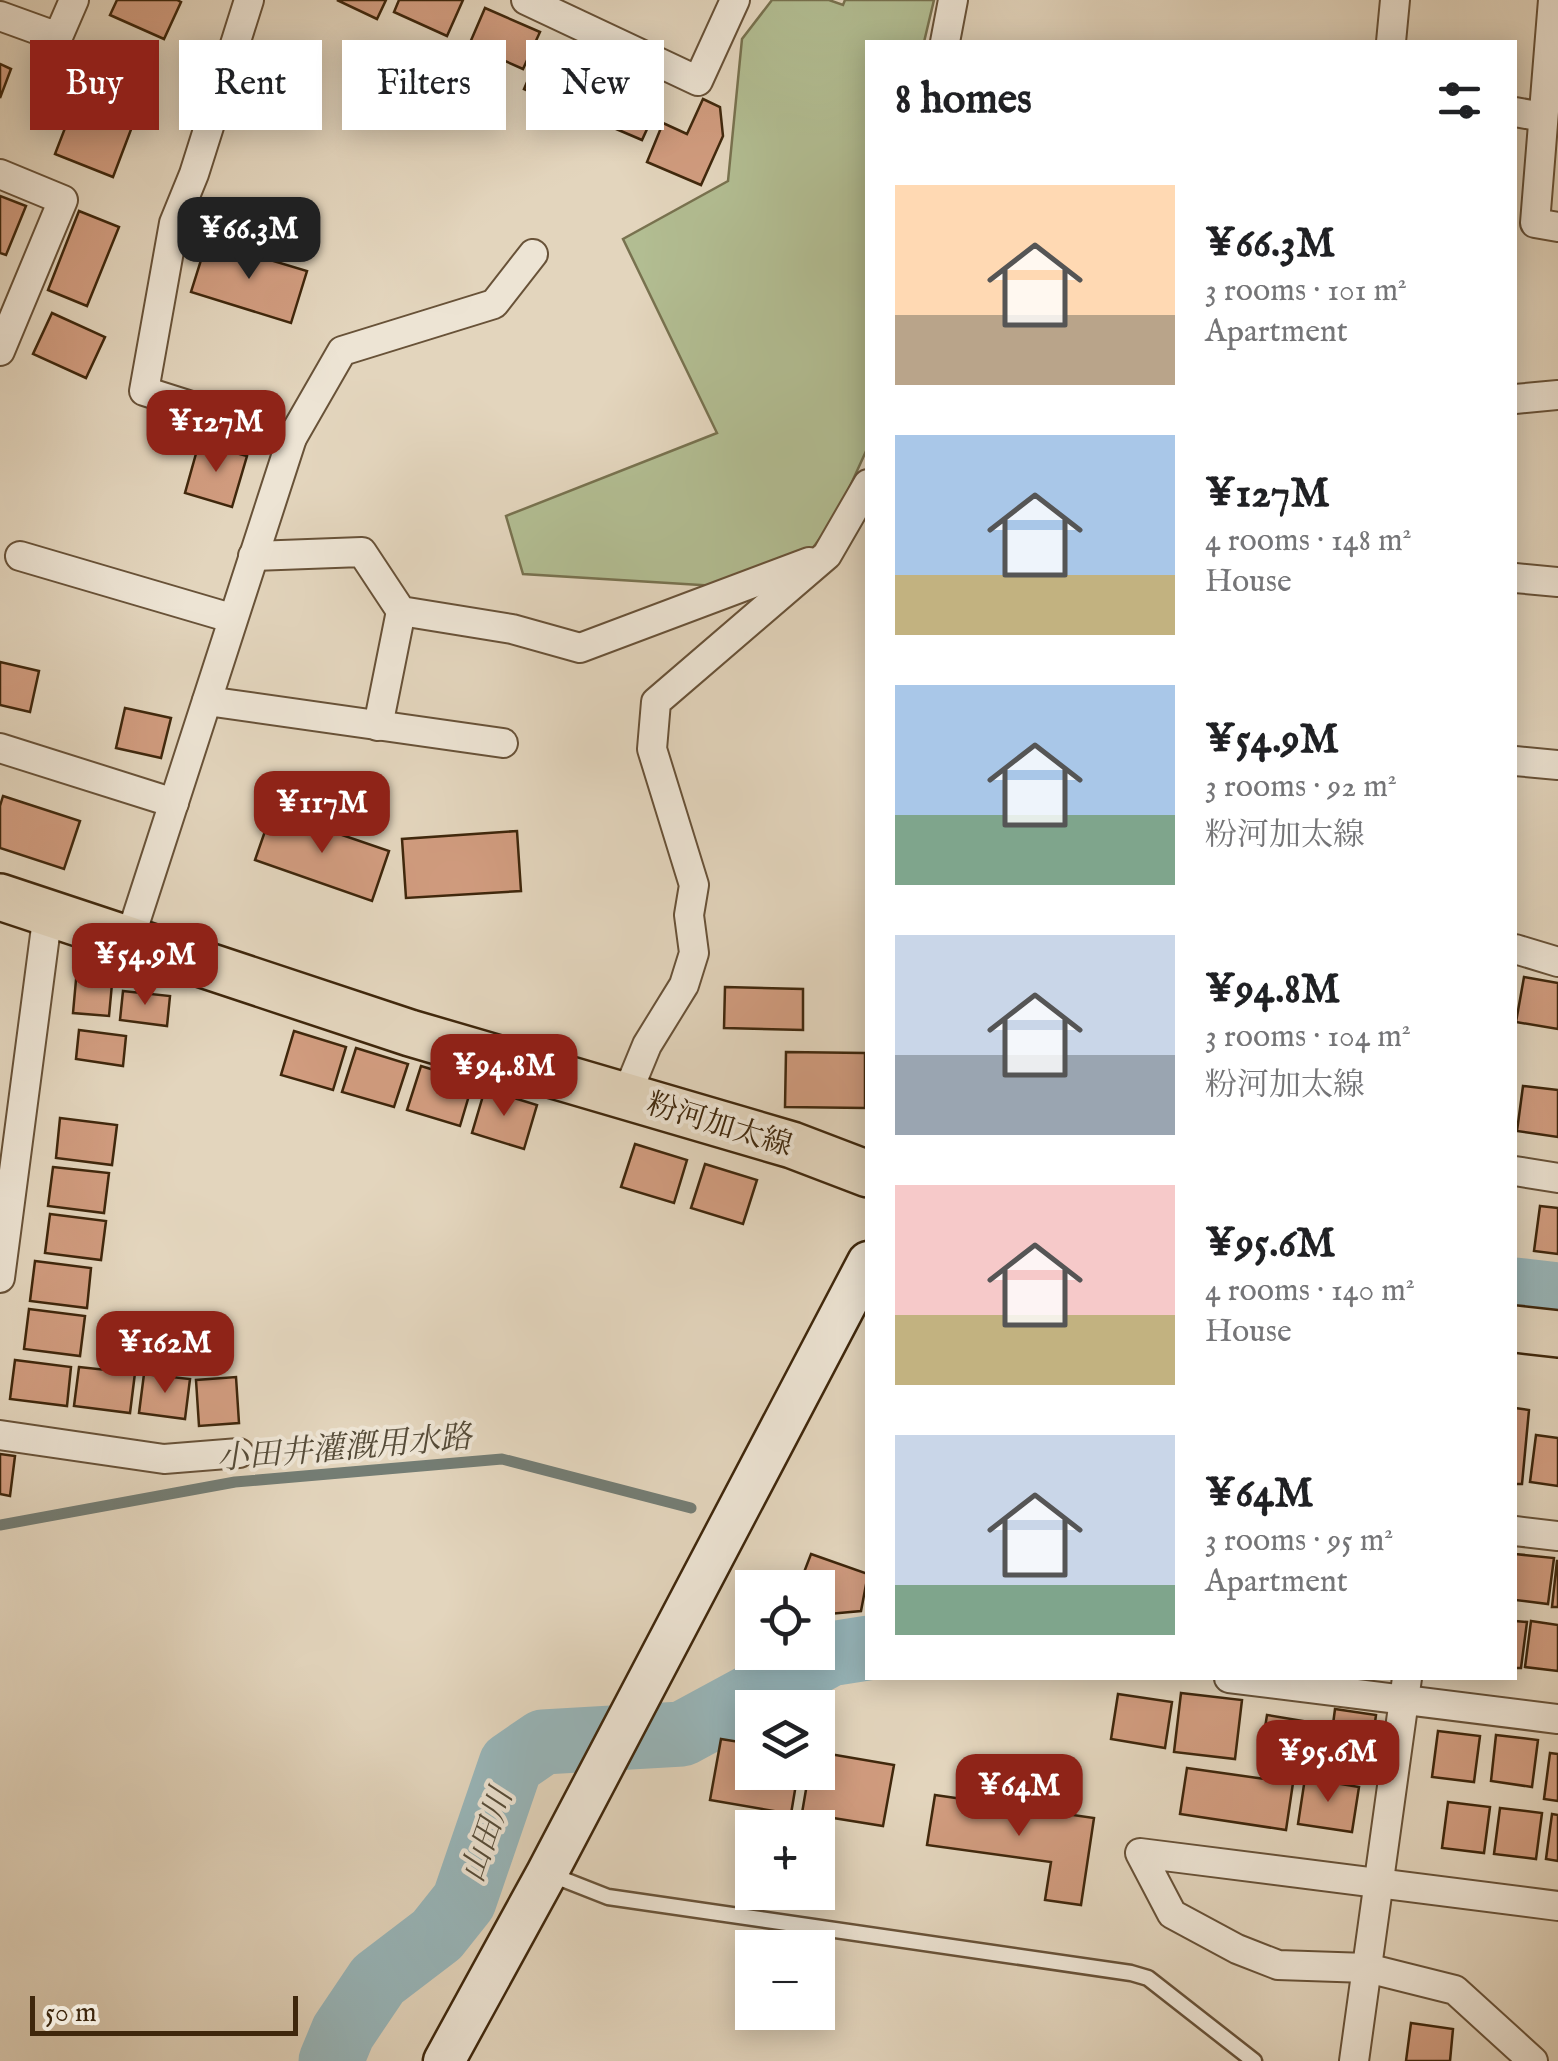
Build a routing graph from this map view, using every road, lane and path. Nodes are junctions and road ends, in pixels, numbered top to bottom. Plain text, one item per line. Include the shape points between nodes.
1 (74, 0) edge
2 (249, 0) edge
3 (526, 0) edge
4 (735, 0) edge
5 (953, 0) edge
6 (1395, 0) edge
7 (1553, 0) edge
8 (0, 16) edge
9 (946, 40) edge
10 (1391, 40) edge
11 (1529, 115) edge
12 (0, 174) edge
13 (1558, 227) edge
14 (533, 254) dead end
15 (0, 351) edge
16 (1558, 395) edge
17 (1517, 399) edge
18 (292, 438) junction
19 (865, 489) edge
20 (827, 555) junction
21 (20, 556) dead end
22 (252, 556) junction
23 (1517, 578) edge
24 (1558, 582) edge
25 (401, 610) junction
26 (232, 618) junction
27 (207, 701) junction
28 (378, 726) junction
29 (503, 743) dead end
30 (0, 748) edge
31 (1517, 760) edge
32 (1558, 766) edge
33 (174, 803) junction
34 (0, 897) edge
35 (48, 912) junction
36 (130, 938) junction
37 (1517, 950) edge
38 (1558, 962) edge
39 (626, 1096) junction
40 (1517, 1171) edge
41 (865, 1173) edge
42 (1558, 1178) edge
43 (865, 1268) edge
44 (0, 1278) edge
45 (1517, 1329) edge
46 (1558, 1334) edge
47 (0, 1435) edge
48 (239, 1453) dead end
49 (1517, 1531) edge
50 (1558, 1536) edge
51 (1264, 1680) edge
52 (1406, 1688) edge
53 (1558, 1719) edge
54 (546, 1873) junction
55 (1378, 1885) junction
56 (1558, 1906) edge
57 (1367, 1968) junction
58 (444, 2061) edge
59 (1254, 2061) edge
60 (1354, 2061) edge
61 (1533, 2061) edge

1 - 8 street via 58,38
2 - 18 street via 174,223 144,391
3 - 4 street via 698,80
5 - 9 street
6 - 10 street
7 - 11 street
11 - 13 street via 1536,223
12 - 15 street via 63,200
14 - 18 street via 494,304 342,351
16 - 17 street
18 - 22 street
19 - 20 street
20 - 25 street via 580,648
20 - 39 street via 656,702 652,750 694,885 694,953
21 - 26 street
22 - 25 street via 362,552
22 - 26 street
23 - 24 street
25 - 28 street
26 - 27 street
27 - 28 street
27 - 33 street
28 - 29 street
30 - 33 street
31 - 32 street
33 - 36 street
34 - 35 main road, 粉河加太線
35 - 36 main road, 粉河加太線
35 - 44 street
36 - 39 main road, 粉河加太線 via 410,1034
37 - 38 street
39 - 41 main road, 粉河加太線
40 - 42 street
43 - 54 street
45 - 46 main road
47 - 48 street via 164,1459
49 - 50 street
51 - 52 street
52 - 53 street
52 - 55 street
54 - 58 street
54 - 59 lane via 608,1897 1131,1972 1148,1978
55 - 56 street
55 - 57 street
55 - 57 street via 1140,1852 1172,1914 1238,1948 1278,1965
57 - 60 street
57 - 61 street via 1455,1990

